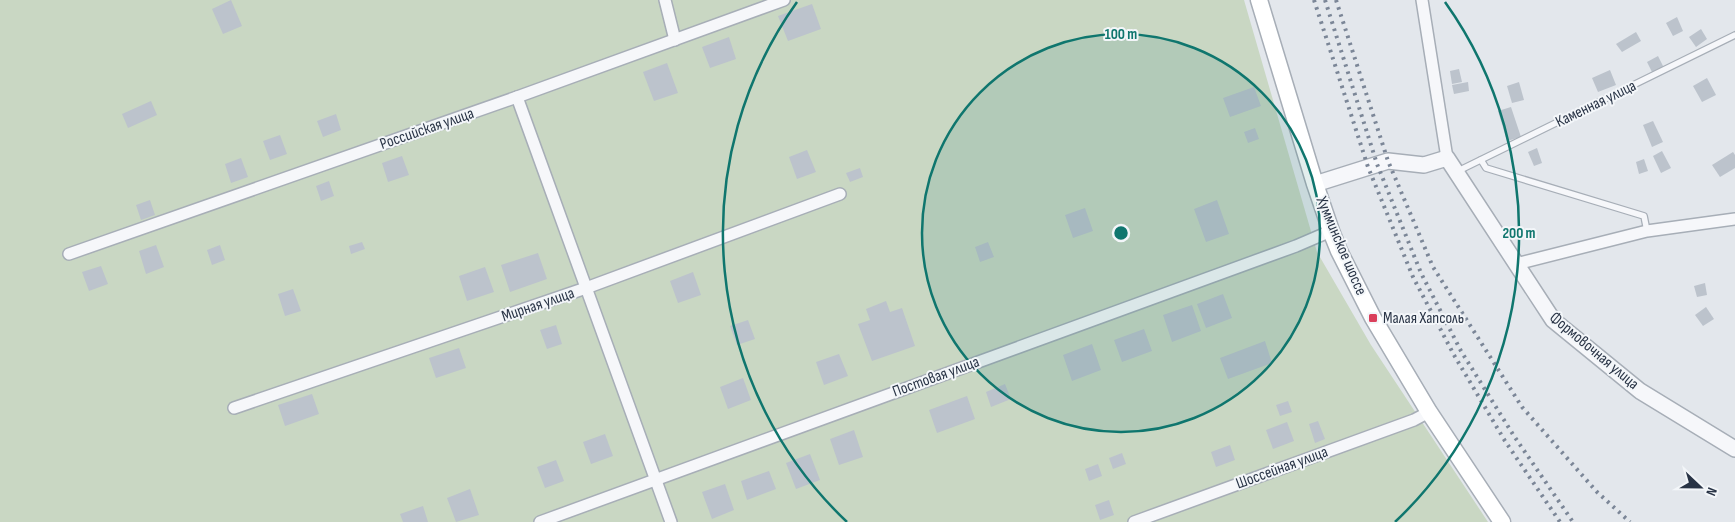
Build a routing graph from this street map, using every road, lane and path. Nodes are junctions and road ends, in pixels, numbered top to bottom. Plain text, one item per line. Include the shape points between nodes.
1 (666, 0) edge
2 (784, 0) edge
3 (1259, 0) edge
4 (1422, 0) edge
5 (1735, 35) edge
6 (675, 40) junction
7 (517, 97) junction
8 (1447, 158) junction
9 (1481, 160) junction
10 (1456, 172) junction
11 (1314, 184) junction
12 (840, 194) dead end
13 (1735, 220) edge
14 (1647, 230) junction
15 (1331, 231) junction
16 (68, 254) dead end
17 (1516, 264) junction
18 (586, 288) junction
19 (234, 408) dead end
20 (1429, 412) junction
21 (1735, 449) edge
22 (656, 479) junction
23 (540, 522) edge
24 (671, 522) edge
25 (1134, 522) edge
26 (1502, 522) edge

1 - 6 street
2 - 6 street, Российская улица
3 - 11 main road, Хумминское шоссе
4 - 8 street
5 - 9 lane, Каменная улица
6 - 7 street, Российская улица
7 - 16 street, Российская улица
7 - 18 street
8 - 10 street, Формовочная улица
8 - 11 street via 1424,166 1388,160
9 - 10 lane, Каменная улица
9 - 14 lane via 1486,168 1644,216
10 - 17 street, Формовочная улица
11 - 15 main road, Хумминское шоссе
12 - 18 street, Мирная улица
13 - 14 street
14 - 17 street
15 - 20 main road, Хумминское шоссе via 1373,318
15 - 22 street, Постовая улица
17 - 21 street, Формовочная улица via 1552,320 1640,391
18 - 19 street, Мирная улица
18 - 22 street
20 - 25 street, Шоссейная улица
20 - 26 main road, Хумминское шоссе
22 - 23 street, Постовая улица
22 - 24 street

